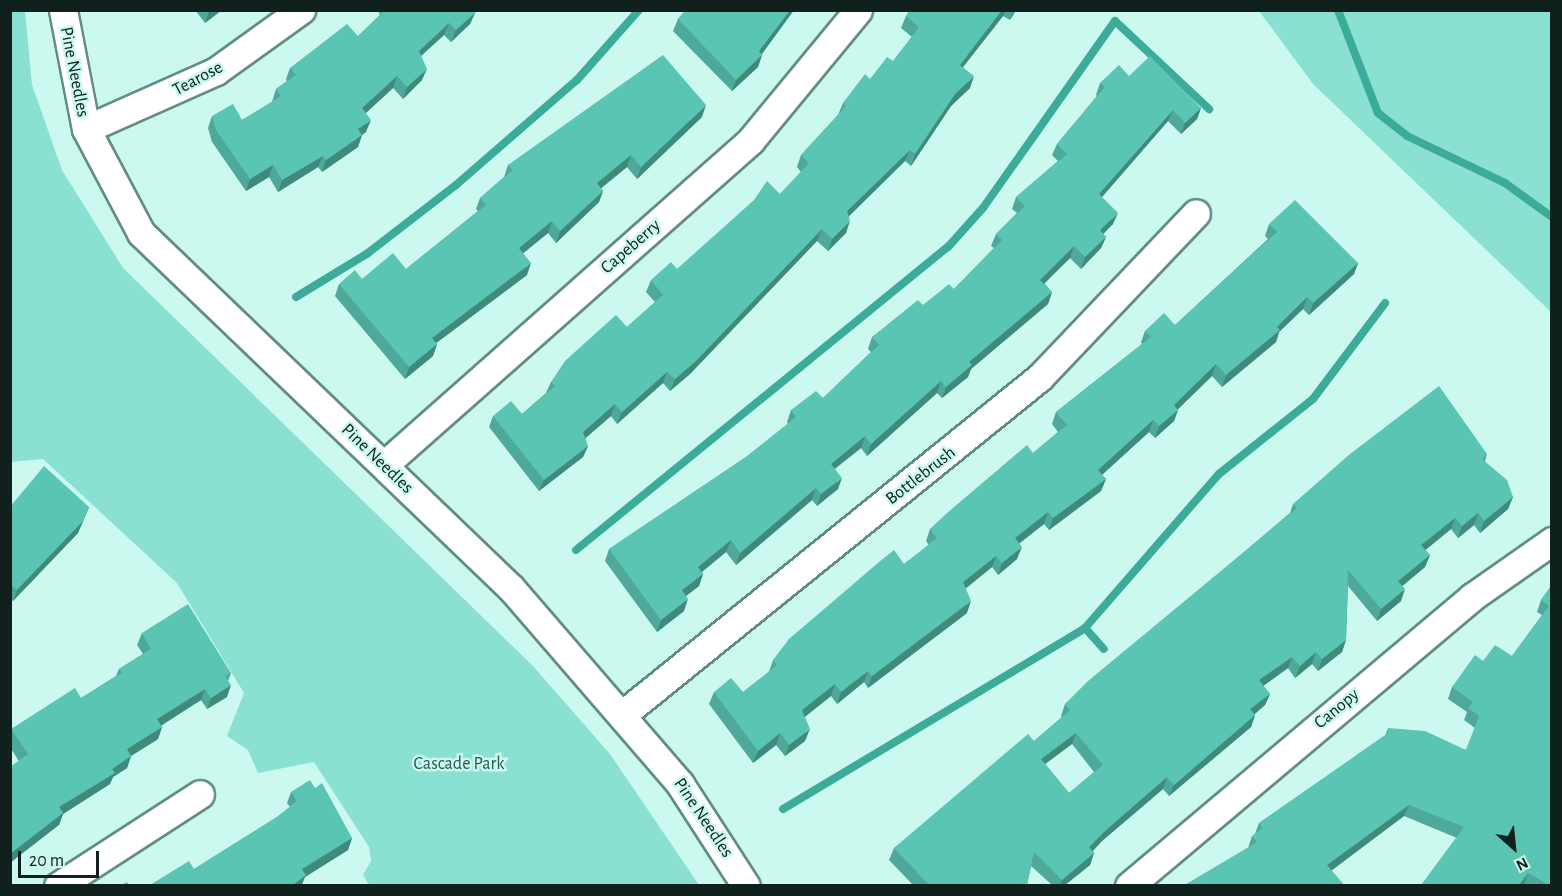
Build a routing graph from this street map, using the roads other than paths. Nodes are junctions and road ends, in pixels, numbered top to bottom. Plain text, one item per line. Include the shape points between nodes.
1 (63, 10) edge
2 (301, 10) edge
3 (858, 10) edge
4 (86, 129) junction
5 (1196, 213) dead end
6 (384, 465) junction
7 (1551, 541) edge
8 (623, 714) junction
9 (200, 794) dead end
10 (58, 885) edge
11 (747, 885) edge
12 (1129, 885) edge

1 - 4 street, Pine Needles
2 - 4 street, Tearose via 216,70
3 - 6 street, Capeberry via 751,140
4 - 6 street, Pine Needles via 141,232
5 - 8 street, Bottlebrush via 1040,377
6 - 8 street, Pine Needles via 511,588
7 - 12 street, Canopy via 1472,597
8 - 11 street, Pine Needles via 702,813
9 - 10 street

